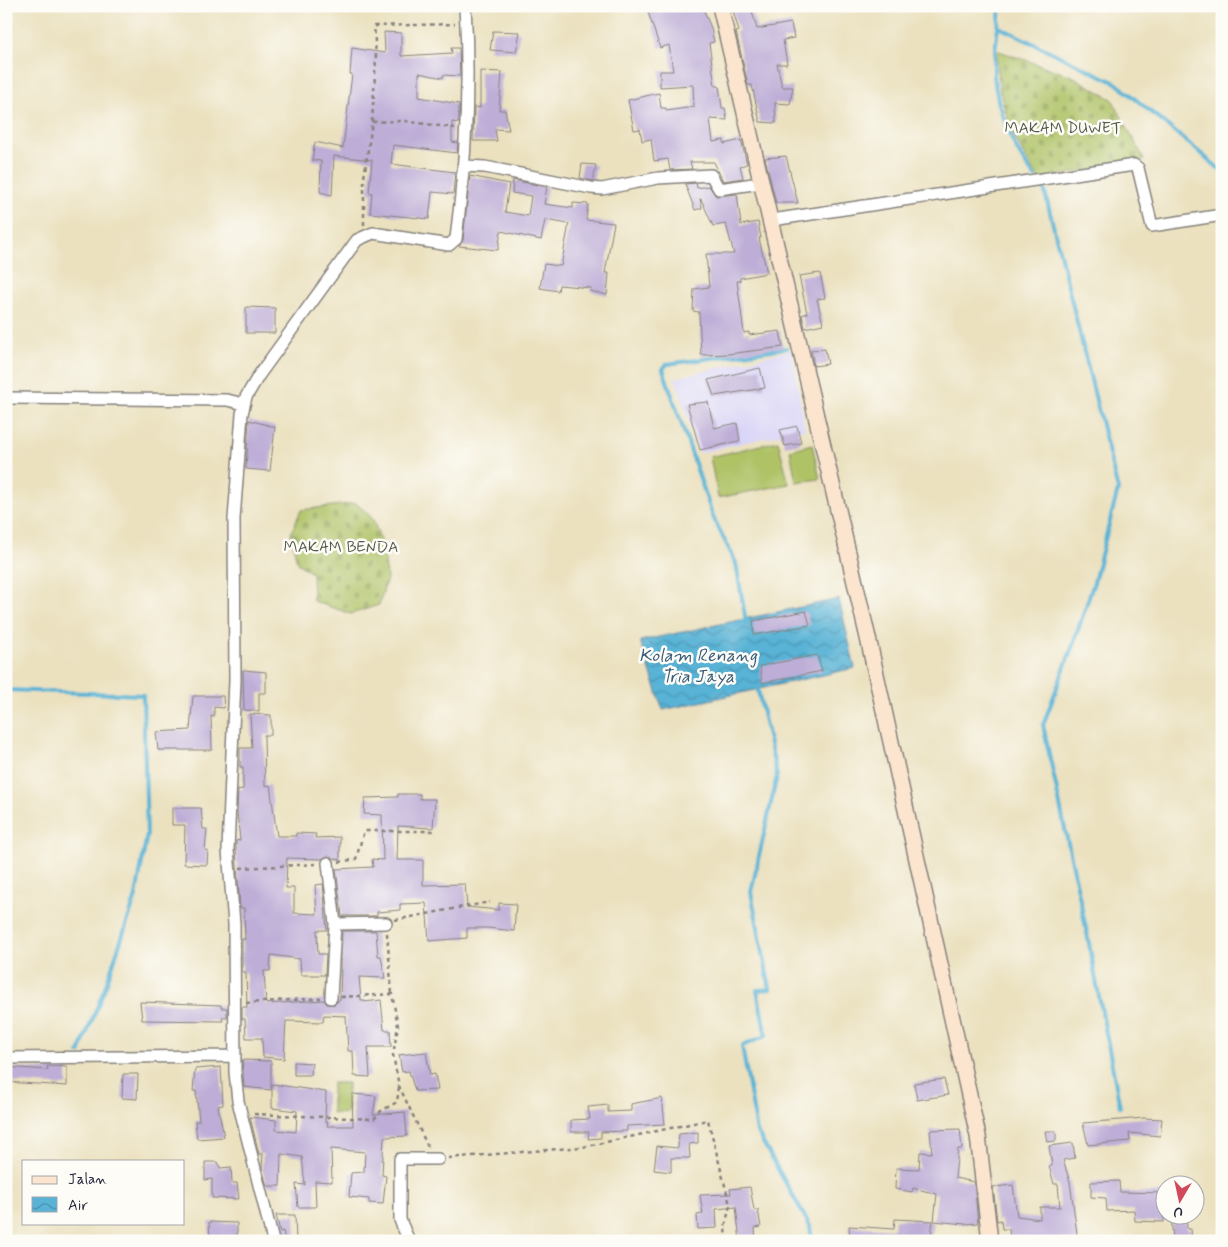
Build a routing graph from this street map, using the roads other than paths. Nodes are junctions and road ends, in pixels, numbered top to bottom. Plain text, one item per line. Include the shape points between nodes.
1 (466, 6) edge
2 (720, 6) edge
3 (465, 166) junction
4 (760, 183) junction
5 (1222, 215) edge
6 (772, 220) junction
7 (6, 398) edge
8 (244, 404) junction
9 (328, 863) road end
10 (386, 922) road end
11 (335, 924) junction
12 (331, 998) road end
13 (235, 1056) junction
14 (6, 1058) edge
15 (438, 1159) road end
16 (273, 1241) edge
17 (409, 1241) edge
18 (990, 1241) edge

1 - 3 street via 469,59
2 - 4 street
3 - 4 street via 591,188 658,178 711,175 718,189
3 - 8 street via 456,239 449,244 373,233 357,240 271,359
4 - 6 street
5 - 6 street via 1152,226 1138,168 1134,165
6 - 18 street via 978,1136
7 - 8 street via 227,400
8 - 13 street via 234,519 235,680 228,798 234,924
9 - 11 street
10 - 11 street
11 - 12 street
13 - 14 street
13 - 16 street via 241,1114
15 - 17 street via 400,1159 400,1220

